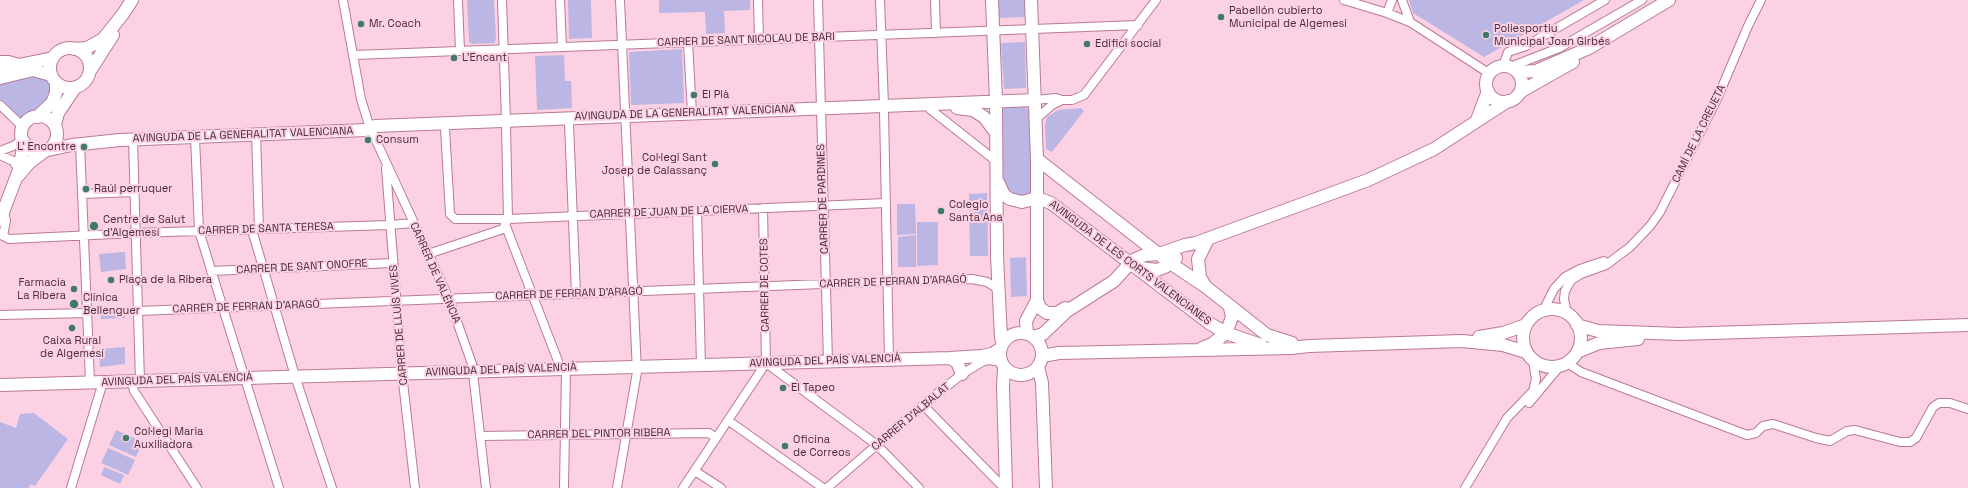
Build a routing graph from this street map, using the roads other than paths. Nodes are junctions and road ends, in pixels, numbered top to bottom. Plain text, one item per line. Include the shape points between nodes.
1 (132, 0) edge
2 (343, 0) edge
3 (458, 0) edge
4 (502, 0) edge
5 (560, 0) edge
6 (620, 0) edge
7 (758, 0) edge
8 (818, 0) edge
9 (880, 0) edge
10 (935, 0) edge
11 (992, 0) edge
12 (1032, 0) edge
13 (1156, 0) edge
14 (1344, 0) edge
15 (1392, 0) edge
16 (1402, 0) edge
17 (1605, 0) edge
18 (1642, 0) edge
19 (1669, 0) edge
20 (1761, 0) edge
21 (1387, 13) junction
22 (123, 14) junction
23 (1410, 22) junction
24 (1138, 25) junction
25 (1033, 29) junction
26 (993, 31) junction
27 (936, 33) junction
28 (881, 35) junction
29 (819, 38) junction
30 (759, 40) junction
31 (688, 43) junction
32 (622, 45) junction
33 (562, 47) junction
34 (74, 48) junction
35 (1589, 48) junction
36 (503, 50) junction
37 (460, 51) junction
38 (354, 55) junction
39 (53, 58) junction
40 (0, 60) edge
41 (22, 64) junction
42 (0, 69) edge
43 (1511, 69) junction
44 (90, 71) junction
45 (1490, 74) junction
46 (0, 78) edge
47 (54, 79) junction
48 (75, 88) junction
49 (1488, 91) junction
50 (1520, 92) junction
51 (1035, 100) junction
52 (1062, 100) junction
53 (996, 101) junction
54 (1508, 101) junction
55 (0, 105) edge
56 (884, 108) junction
57 (930, 109) junction
58 (821, 111) junction
59 (692, 113) junction
60 (37, 117) junction
61 (625, 118) junction
62 (1036, 119) junction
63 (1477, 120) junction
64 (506, 123) junction
65 (569, 123) junction
66 (23, 127) junction
67 (56, 128) junction
68 (445, 128) junction
69 (372, 129) junction
70 (996, 133) junction
71 (256, 134) junction
72 (196, 137) junction
73 (133, 139) junction
74 (120, 140) junction
75 (23, 141) junction
76 (80, 144) junction
77 (0, 151) edge
78 (46, 151) junction
79 (0, 155) edge
80 (1037, 159) junction
81 (385, 161) junction
82 (996, 161) junction
83 (18, 174) junction
84 (996, 177) junction
85 (135, 192) junction
86 (82, 194) junction
87 (1037, 198) junction
88 (886, 203) junction
89 (824, 205) junction
90 (763, 208) junction
91 (697, 211) junction
92 (629, 214) junction
93 (2, 215) edge
94 (573, 216) junction
95 (507, 222) junction
96 (413, 223) junction
97 (390, 225) junction
98 (255, 230) junction
99 (199, 231) junction
100 (136, 233) junction
101 (84, 235) junction
102 (1208, 239) junction
103 (1196, 243) junction
104 (428, 254) junction
105 (1159, 254) junction
106 (1618, 255) junction
107 (393, 262) junction
108 (1170, 263) junction
109 (1134, 265) junction
110 (264, 268) junction
111 (211, 271) junction
112 (887, 281) junction
113 (826, 284) junction
114 (765, 286) junction
115 (1206, 287) junction
116 (699, 289) junction
117 (998, 289) junction
118 (1100, 290) junction
119 (633, 291) junction
120 (576, 294) junction
121 (533, 295) junction
122 (449, 299) junction
123 (1037, 300) junction
124 (396, 301) junction
125 (275, 306) junction
126 (223, 308) junction
127 (1230, 308) junction
128 (138, 311) junction
129 (1543, 311) junction
130 (87, 313) junction
131 (1567, 314) junction
132 (0, 315) edge
133 (1526, 325) junction
134 (1577, 325) junction
135 (1968, 325) edge
136 (1226, 333) junction
137 (1679, 334) junction
138 (1030, 335) junction
139 (1462, 341) junction
140 (1002, 346) junction
141 (1309, 346) junction
142 (1273, 348) junction
143 (1199, 350) junction
144 (1530, 356) junction
145 (950, 358) junction
146 (889, 359) junction
147 (1569, 359) junction
148 (828, 361) junction
149 (1040, 361) junction
150 (766, 363) junction
151 (701, 365) junction
152 (1003, 365) junction
153 (636, 367) junction
154 (562, 369) junction
155 (474, 371) junction
156 (402, 373) junction
157 (962, 374) junction
158 (295, 376) junction
159 (245, 378) junction
160 (136, 381) junction
161 (90, 382) junction
162 (103, 382) junction
163 (0, 385) edge
164 (924, 404) junction
165 (1968, 410) edge
166 (729, 421) junction
167 (1502, 427) junction
168 (626, 434) junction
169 (480, 436) junction
170 (566, 436) junction
171 (716, 438) junction
172 (877, 445) junction
173 (694, 471) junction
174 (73, 487) edge
175 (197, 488) edge
176 (279, 488) edge
177 (332, 488) edge
178 (415, 488) edge
179 (486, 488) edge
180 (564, 488) edge
181 (617, 488) edge
182 (683, 488) edge
183 (721, 488) edge
184 (823, 488) edge
185 (827, 488) edge
186 (919, 488) edge
187 (1005, 488) edge
188 (1046, 488) edge
189 (1465, 488) edge

1 - 22 street
2 - 38 street, CARRER DE VALÈNCIA
3 - 37 street
4 - 36 street
5 - 33 street
6 - 32 street
7 - 30 street
8 - 29 street, CARRER DE PARDINES
9 - 28 street
10 - 27 street
11 - 26 street
12 - 25 street
13 - 24 street
14 - 21 street
15 - 21 street
16 - 23 street
17 - 43 street via 1526,46 1508,52
18 - 43 street via 1559,48
19 - 35 street
20 - 106 street, CAMÍ DE LA CREUETA via 1717,99 1660,212 1638,239
21 - 23 street
22 - 34 street via 98,43 87,48
22 - 44 street via 120,24
23 - 45 street
24 - 25 street, CARRER DE SANT NICOLAU DE BARI
24 - 52 street via 1084,95 1072,100
25 - 26 street, CARRER DE SANT NICOLAU DE BARI
25 - 51 street
26 - 27 street, CARRER DE SANT NICOLAU DE BARI
26 - 53 street
27 - 28 street, CARRER DE SANT NICOLAU DE BARI
28 - 29 street, CARRER DE SANT NICOLAU DE BARI
28 - 56 street
29 - 30 street, CARRER DE SANT NICOLAU DE BARI
29 - 58 street, CARRER DE PARDINES
30 - 31 street, CARRER DE SANT NICOLAU DE BARI
31 - 32 street, CARRER DE SANT NICOLAU DE BARI
31 - 59 street
32 - 33 street, CARRER DE SANT NICOLAU DE BARI
32 - 61 street
33 - 36 street, CARRER DE SANT NICOLAU DE BARI
34 - 39 street via 64,49
34 - 44 street via 87,57
35 - 43 street via 1536,71
35 - 50 street via 1570,64
36 - 37 street, CARRER DE SANT NICOLAU DE BARI
36 - 64 street
37 - 38 street, CARRER DE SANT NICOLAU DE BARI
38 - 69 street, CARRER DE VALÈNCIA via 361,99
39 - 41 street
39 - 47 street via 50,69
40 - 41 street
41 - 42 street
43 - 45 street via 1498,67
43 - 50 street via 1522,82
44 - 48 street via 85,82
45 - 49 street
46 - 47 street via 33,70
47 - 48 street via 65,88
47 - 60 street via 56,93 52,102
48 - 67 street via 58,113
49 - 54 street via 1496,100
49 - 63 street
50 - 54 street
51 - 52 street
51 - 53 street, AVINGUDA DE LA GENERALITAT VALENCIANA
51 - 62 street
52 - 62 street via 1042,112
53 - 56 street, AVINGUDA DE LA GENERALITAT VALENCIANA
53 - 70 street
54 - 63 street
55 - 66 street
56 - 57 street, AVINGUDA DE LA GENERALITAT VALENCIANA
56 - 58 street, AVINGUDA DE LA GENERALITAT VALENCIANA
56 - 88 street
57 - 70 street, AVINGUDA DE LA GENERALITAT VALENCIANA via 973,110 987,120
57 - 82 street
58 - 59 street, AVINGUDA DE LA GENERALITAT VALENCIANA
58 - 61 street, AVINGUDA DE LA GENERALITAT VALENCIANA
58 - 89 street, CARRER DE PARDINES
59 - 61 street, AVINGUDA DE LA GENERALITAT VALENCIANA
60 - 66 street via 29,120
60 - 67 street via 45,118
61 - 64 street, AVINGUDA DE LA GENERALITAT VALENCIANA
61 - 65 street, AVINGUDA DE LA GENERALITAT VALENCIANA
61 - 92 street
62 - 80 street
63 - 102 street via 1453,138 1400,166 1334,194
64 - 65 street, AVINGUDA DE LA GENERALITAT VALENCIANA
64 - 68 street, AVINGUDA DE LA GENERALITAT VALENCIANA
64 - 69 street, AVINGUDA DE LA GENERALITAT VALENCIANA
64 - 95 street
65 - 94 street
66 - 75 street
67 - 74 street, AVINGUDA DE LA GENERALITAT VALENCIANA via 67,137 75,139
67 - 78 street via 56,142
68 - 69 street, AVINGUDA DE LA GENERALITAT VALENCIANA
68 - 95 street, CARRER DE JUAN DE LA CIERVA via 450,214 453,219
69 - 71 street, AVINGUDA DE LA GENERALITAT VALENCIANA
69 - 81 street, CARRER DE VALÈNCIA
70 - 82 street
71 - 72 street, AVINGUDA DE LA GENERALITAT VALENCIANA
71 - 98 street
72 - 73 street, AVINGUDA DE LA GENERALITAT VALENCIANA
72 - 99 street
73 - 74 street, AVINGUDA DE LA GENERALITAT VALENCIANA
73 - 85 street
74 - 76 street, AVINGUDA DE LA GENERALITAT VALENCIANA
75 - 77 street
75 - 78 street via 32,150
75 - 83 street
76 - 78 street, AVINGUDA DE LA GENERALITAT VALENCIANA
76 - 86 street
78 - 83 street
79 - 83 street via 13,161
80 - 87 street
80 - 105 street
81 - 96 street, CARRER DE VALÈNCIA
81 - 97 street, CARRER DE LLUÍS VIVES
82 - 84 street
83 - 93 street
84 - 87 street, AVINGUDA DE LES CORTS VALENCIANES via 1004,195 1010,199 1022,202
84 - 117 street
85 - 86 street
85 - 100 street
86 - 101 street
87 - 109 street, AVINGUDA DE LES CORTS VALENCIANES via 1052,203
87 - 123 street
88 - 89 street, CARRER DE JUAN DE LA CIERVA
88 - 112 street
89 - 90 street, CARRER DE JUAN DE LA CIERVA
89 - 113 street, CARRER DE PARDINES
90 - 91 street, CARRER DE JUAN DE LA CIERVA
90 - 114 street, CARRER DE COTES
91 - 92 street, CARRER DE JUAN DE LA CIERVA
91 - 116 street
92 - 94 street, CARRER DE JUAN DE LA CIERVA
92 - 119 street
93 - 101 street, CARRER DE SANTA TERESA via 6,221 3,236 8,239
94 - 95 street, CARRER DE JUAN DE LA CIERVA
94 - 120 street
95 - 104 street via 503,229
95 - 121 street
96 - 97 street, CARRER DE SANTA TERESA
96 - 104 street, CARRER DE VALÈNCIA
97 - 98 street, CARRER DE SANTA TERESA
97 - 107 street, CARRER DE LLUÍS VIVES
98 - 99 street, CARRER DE SANTA TERESA
98 - 110 street
99 - 100 street, CARRER DE SANTA TERESA
99 - 111 street
100 - 101 street, CARRER DE SANTA TERESA
100 - 128 street
101 - 130 street
102 - 103 street
102 - 115 street via 1198,259 1200,277
103 - 105 street
103 - 108 street
104 - 122 street, CARRER DE VALÈNCIA
105 - 108 street
105 - 109 street via 1138,257
106 - 129 street, CAMÍ DE LA CREUETA via 1580,268 1565,277 1554,289
106 - 131 street, CAMÍ DE LA CREUETA via 1606,265 1571,280 1564,299
107 - 110 street, CARRER DE SANT ONOFRE
107 - 124 street, CARRER DE LLUÍS VIVES
108 - 109 street via 1157,270
108 - 115 street
109 - 118 street
109 - 136 street, AVINGUDA DE LES CORTS VALENCIANES via 1209,323
110 - 111 street, CARRER DE SANT ONOFRE
110 - 125 street
111 - 126 street
112 - 113 street, CARRER DE FERRAN D'ARAGÓ
112 - 117 street, CARRER DE FERRAN D'ARAGÓ via 972,279 987,282
112 - 146 street
113 - 114 street, CARRER DE FERRAN D'ARAGÓ
113 - 148 street, CARRER DE PARDINES
114 - 116 street, CARRER DE FERRAN D'ARAGÓ
114 - 150 street, CARRER DE COTES
115 - 127 street
116 - 119 street, CARRER DE FERRAN D'ARAGÓ
116 - 151 street
117 - 140 street
118 - 123 street via 1052,314 1044,312
118 - 138 street via 1067,311 1043,334
119 - 120 street, CARRER DE FERRAN D'ARAGÓ
119 - 153 street
120 - 121 street, CARRER DE FERRAN D'ARAGÓ
121 - 122 street, CARRER DE FERRAN D'ARAGÓ
121 - 154 street
122 - 124 street, CARRER DE FERRAN D'ARAGÓ
122 - 155 street, CARRER DE VALÈNCIA
123 - 138 street via 1026,321
124 - 125 street, CARRER DE FERRAN D'ARAGÓ
124 - 156 street, CARRER DE LLUÍS VIVES
125 - 126 street, CARRER DE FERRAN D'ARAGÓ
125 - 158 street
126 - 128 street, CARRER DE FERRAN D'ARAGÓ
126 - 159 street
127 - 136 street via 1232,317
127 - 141 street via 1267,335
128 - 160 street
129 - 131 street via 1554,310
129 - 133 street via 1533,316
130 - 132 street
130 - 161 street
131 - 134 street
133 - 139 street via 1504,334
133 - 144 street via 1523,341
134 - 137 street via 1603,332
134 - 147 street via 1580,341
135 - 137 street
136 - 142 street, AVINGUDA DE LES CORTS VALENCIANES
136 - 143 street
137 - 147 street via 1600,343
138 - 140 street via 1014,334
138 - 149 street via 1041,348
139 - 141 street
139 - 144 street via 1503,345
140 - 145 street, AVINGUDA DEL PAÍS VALENCIÀ via 992,354
140 - 152 street
141 - 142 street
142 - 143 street
143 - 149 street via 1059,353
144 - 147 street via 1549,367
144 - 167 street via 1536,379 1533,391 1507,418
145 - 146 street, AVINGUDA DEL PAÍS VALENCIÀ
145 - 157 street via 957,362
146 - 148 street, AVINGUDA DEL PAÍS VALENCIÀ
147 - 165 street via 1572,366 1581,372 1747,435 1756,433 1763,426 1773,424 1830,441 1847,431 1856,430 1900,442 1910,442 1916,438 1933,407 1939,403 1950,402
147 - 167 street via 1529,403
148 - 150 street, AVINGUDA DEL PAÍS VALENCIÀ
149 - 152 street via 1034,371 1021,375 1009,372
149 - 188 street
150 - 151 street, AVINGUDA DEL PAÍS VALENCIÀ
150 - 166 street
150 - 172 street
151 - 153 street, AVINGUDA DEL PAÍS VALENCIÀ
152 - 157 street, CARRER D'ALBALAT via 989,360
152 - 187 street
153 - 154 street, AVINGUDA DEL PAÍS VALENCIÀ
153 - 168 street
154 - 155 street, AVINGUDA DEL PAÍS VALENCIÀ
154 - 170 street
155 - 156 street, AVINGUDA DEL PAÍS VALENCIÀ
155 - 169 street, CARRER DE VALÈNCIA
156 - 158 street, AVINGUDA DEL PAÍS VALENCIÀ
156 - 178 street, CARRER DE LLUÍS VIVES
157 - 164 street, CARRER D'ALBALAT
158 - 159 street, AVINGUDA DEL PAÍS VALENCIÀ
158 - 177 street
159 - 160 street, AVINGUDA DEL PAÍS VALENCIÀ
159 - 176 street
160 - 162 street, AVINGUDA DEL PAÍS VALENCIÀ
160 - 175 street via 134,391
161 - 162 street, AVINGUDA DEL PAÍS VALENCIÀ
161 - 163 street, AVINGUDA DEL PAÍS VALENCIÀ
162 - 174 street
164 - 172 street, CARRER D'ALBALAT
164 - 187 street
166 - 171 street
166 - 184 street
167 - 189 street
168 - 170 street, CARRER DEL PINTOR RIBERA
168 - 171 street, CARRER DEL PINTOR RIBERA via 709,433
168 - 181 street
169 - 170 street, CARRER DEL PINTOR RIBERA
169 - 179 street, CARRER DE VALÈNCIA
170 - 180 street
171 - 173 street
172 - 185 street, CARRER D'ALBALAT
172 - 186 street
173 - 182 street
173 - 183 street

